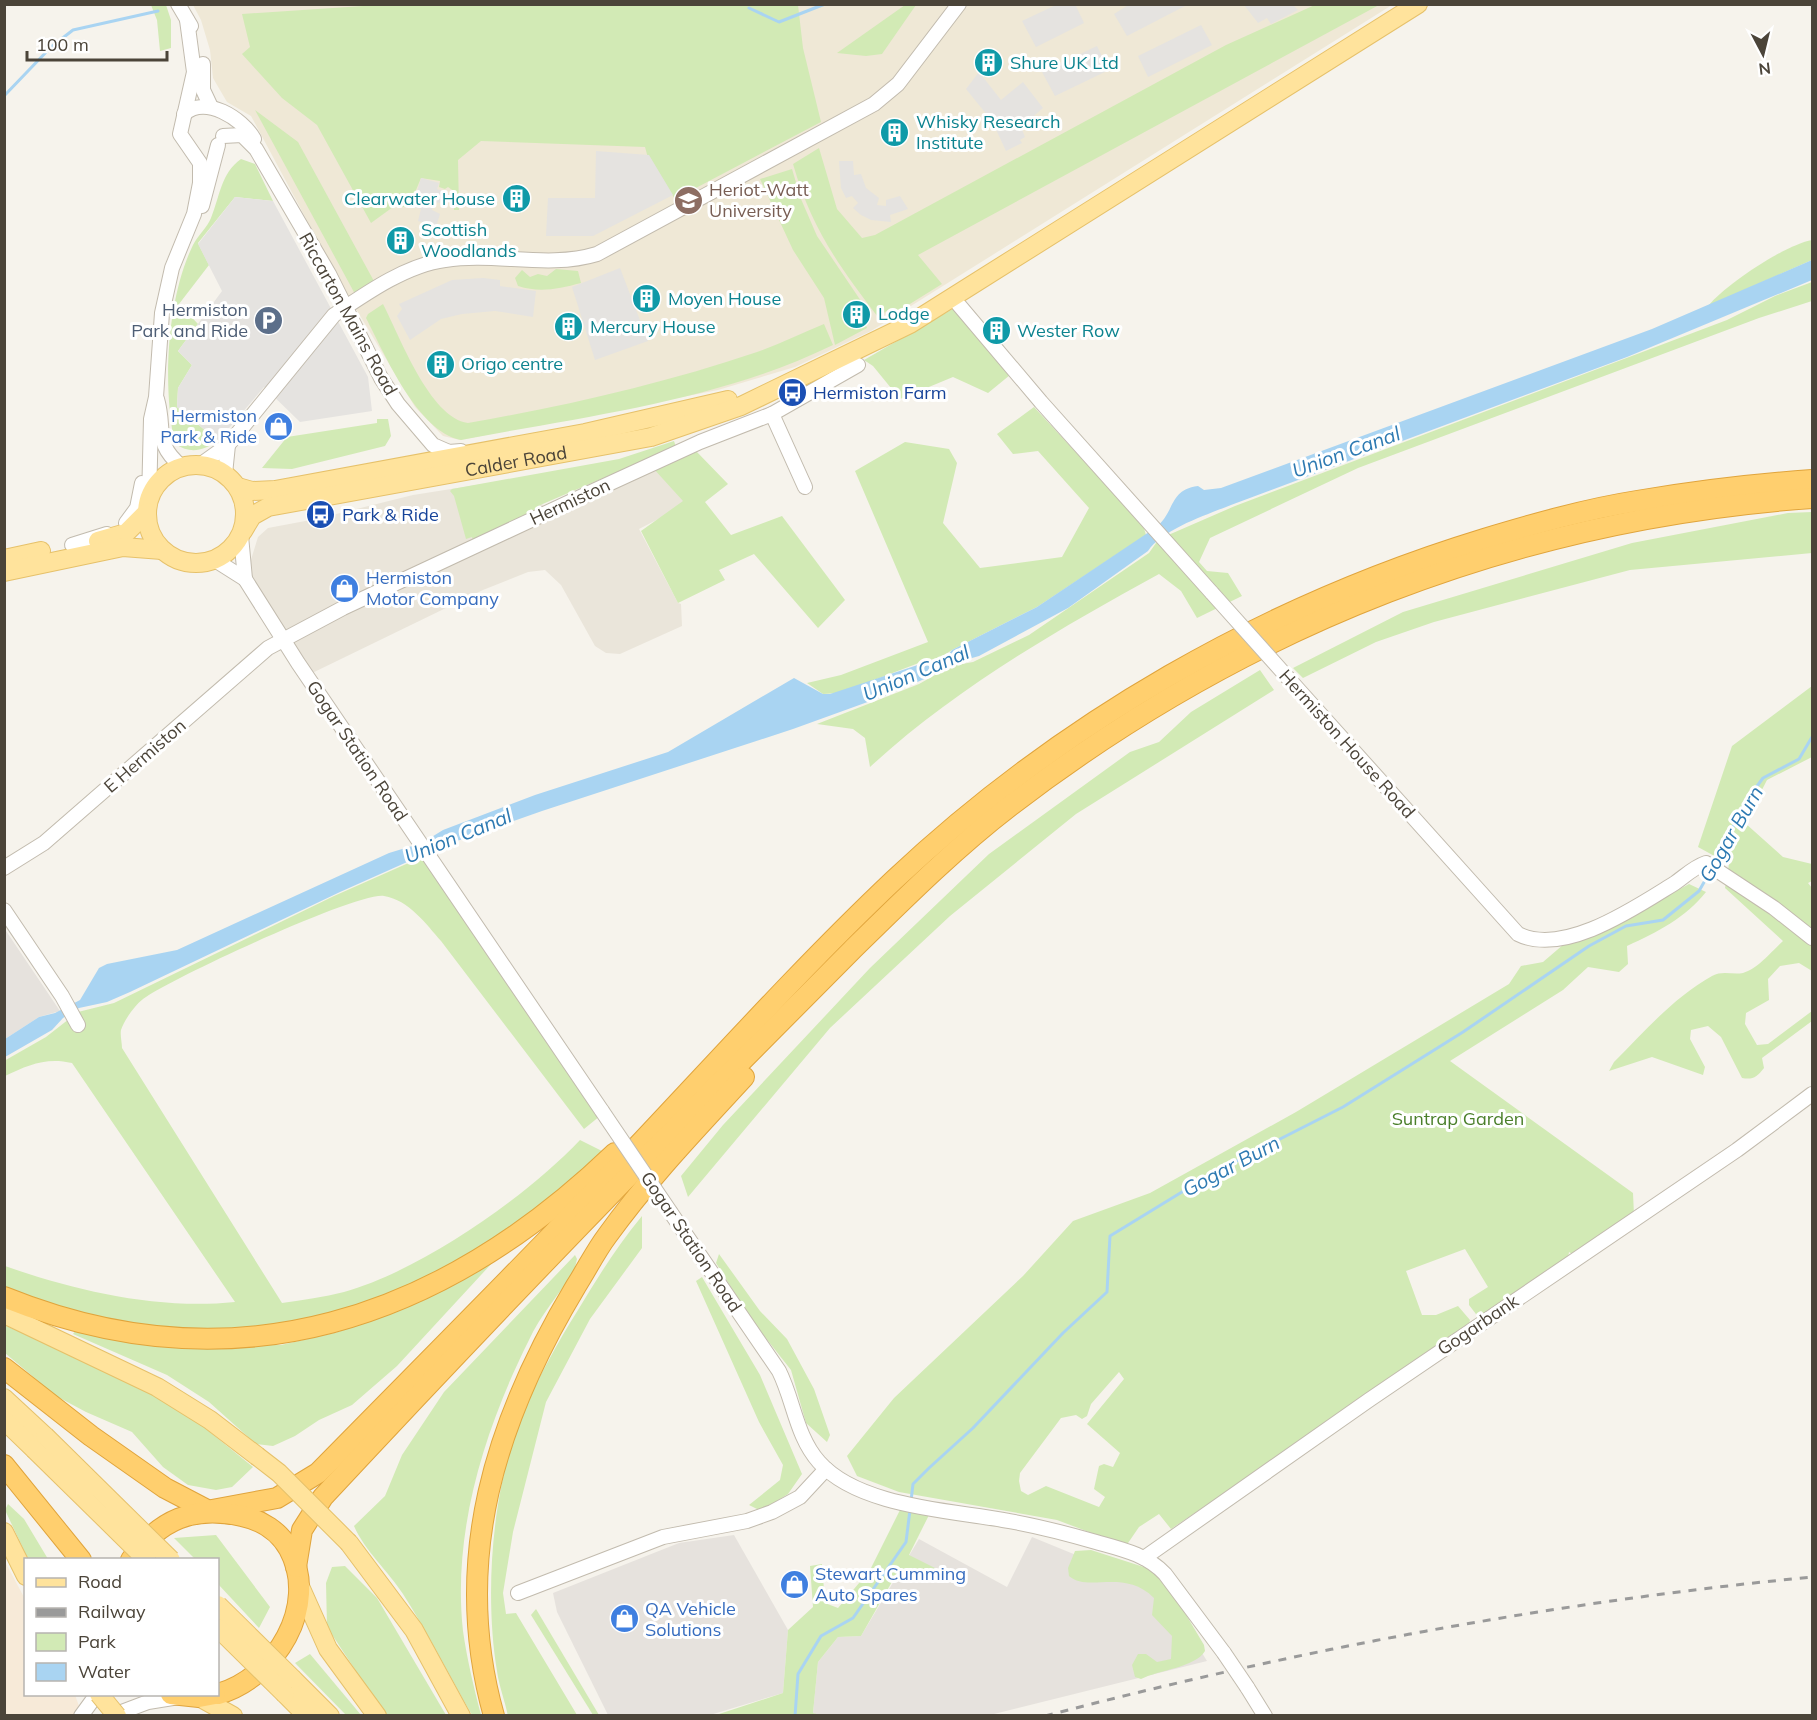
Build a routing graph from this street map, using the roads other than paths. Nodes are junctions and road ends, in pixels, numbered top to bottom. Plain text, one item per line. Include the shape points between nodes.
1 (178, 4) edge
2 (959, 4) edge
3 (1418, 4) edge
4 (187, 20) junction
5 (214, 109) junction
6 (184, 114) junction
7 (220, 140) junction
8 (192, 148) junction
9 (256, 149) junction
10 (194, 214) junction
11 (953, 298) junction
12 (346, 307) junction
13 (858, 365) dead end
14 (790, 382) junction
15 (156, 397) junction
16 (772, 414) junction
17 (228, 445) junction
18 (148, 449) junction
19 (499, 449) junction
20 (191, 466) junction
21 (225, 474) junction
22 (1812, 480) edge
23 (238, 487) junction
24 (805, 487) dead end
25 (1812, 498) edge
26 (148, 507) junction
27 (242, 533) junction
28 (72, 545) junction
29 (162, 550) junction
30 (4, 559) edge
31 (215, 560) junction
32 (4, 572) edge
33 (245, 579) junction
34 (283, 640) junction
35 (4, 868) edge
36 (4, 910) edge
37 (889, 914) junction
38 (1812, 938) edge
39 (832, 941) junction
40 (78, 1025) dead end
41 (1812, 1094) edge
42 (5, 1297) edge
43 (4, 1314) edge
44 (4, 1368) edge
45 (4, 1398) edge
46 (4, 1420) edge
47 (39, 1443) junction
48 (4, 1465) edge
49 (826, 1469) junction
50 (4, 1477) edge
51 (210, 1510) junction
52 (4, 1532) edge
53 (66, 1558) edge
54 (79, 1558) edge
55 (132, 1558) edge
56 (145, 1558) edge
57 (169, 1558) edge
58 (1144, 1558) junction
59 (24, 1572) edge
60 (297, 1575) junction
61 (518, 1593) dead end
62 (219, 1606) edge
63 (219, 1629) edge
64 (289, 1686) junction
65 (219, 1688) edge
66 (85, 1696) edge
67 (97, 1696) edge
68 (99, 1696) edge
69 (190, 1696) edge
70 (199, 1696) edge
71 (74, 1716) edge
72 (81, 1716) edge
73 (111, 1716) edge
74 (117, 1716) edge
75 (233, 1716) edge
76 (307, 1716) edge
77 (330, 1716) edge
78 (377, 1716) edge
79 (461, 1716) edge
80 (495, 1716) edge
81 (1265, 1716) edge

1 - 4 street
2 - 12 street via 898,84 874,104 597,254 567,260 442,260 405,274
3 - 11 main road, Calder Road
4 - 5 street via 203,64 203,90
4 - 6 street via 194,72
5 - 6 street via 195,107
5 - 7 street via 224,122
5 - 9 street, Riccarton Mains Road via 242,124 254,138
6 - 8 street via 180,134
7 - 8 street via 206,150
7 - 9 street via 242,135
7 - 10 street via 206,196
8 - 10 street via 201,167
9 - 12 street, Riccarton Mains Road
10 - 15 street via 166,291
11 - 14 main road, Calder Road via 868,346
11 - 38 street, Hermiston House Road, bridge via 1167,544 1518,934 1546,941 1592,929 1706,863
12 - 17 street via 334,315
12 - 19 street, Riccarton Mains Road via 381,378 433,445 449,452
13 - 16 street, Hermiston
14 - 19 main road, Calder Road via 656,418
14 - 27 main road, Calder Road via 741,406 651,438 268,507 252,516
15 - 18 street
15 - 20 street via 162,445 169,456
16 - 24 street
16 - 34 street, Hermiston via 591,492
17 - 20 street
17 - 21 street
18 - 26 street
18 - 28 street via 141,495 132,517 119,529
19 - 23 main road, Calder Road via 275,490
20 - 21 main road
20 - 26 main road via 161,480
21 - 23 main road
22 - 39 highway via 1634,501 1537,523 1422,558 1317,599 1198,658 1097,719 958,824
23 - 27 main road via 246,508
25 - 37 highway via 1754,502 1625,521 1549,539 1430,574 1321,619 1194,684 1076,758 1007,808
26 - 28 main road via 126,533
26 - 29 main road via 153,539
27 - 31 main road via 230,550
27 - 33 street, Gogar Station Road
28 - 30 main road
29 - 31 main road via 187,563
29 - 32 main road via 123,547
31 - 33 street, Gogar Station Road
33 - 34 street, Gogar Station Road
34 - 35 street, E Hermiston via 268,648 44,843
34 - 49 street, Gogar Station Road, bridge via 779,1371 807,1446
36 - 40 street
37 - 60 highway via 594,1212 323,1497 302,1530
37 - 80 highway via 607,1235 529,1370 497,1452 480,1543 480,1629
39 - 42 highway via 612,1156 556,1204 493,1251 403,1300 313,1328 198,1338 109,1328
39 - 51 highway via 568,1219 318,1473 276,1498
41 - 58 street, Gogarbank via 1737,1150
43 - 79 main road, bridge via 157,1387 210,1420 291,1485 349,1544 414,1630
44 - 51 highway via 173,1494
45 - 47 main road
46 - 47 main road
47 - 56 main road, bridge
47 - 57 main road, bridge
48 - 54 highway
49 - 58 street, Gogar Station Road via 854,1489 1052,1529
49 - 61 street via 800,1497 772,1512 747,1521 663,1537
50 - 53 street
51 - 55 highway via 189,1514 163,1527
51 - 60 highway via 264,1524 284,1542
52 - 59 main road
58 - 81 street, Gogar Station Road, bridge via 1165,1574
60 - 65 highway via 299,1597 294,1619 278,1652 254,1676
60 - 78 main road via 328,1649
62 - 64 main road, bridge
63 - 64 main road, bridge
64 - 76 main road
64 - 77 main road
66 - 71 street
67 - 72 street
68 - 74 main road, bridge
69 - 73 street via 148,1702
70 - 75 main road

